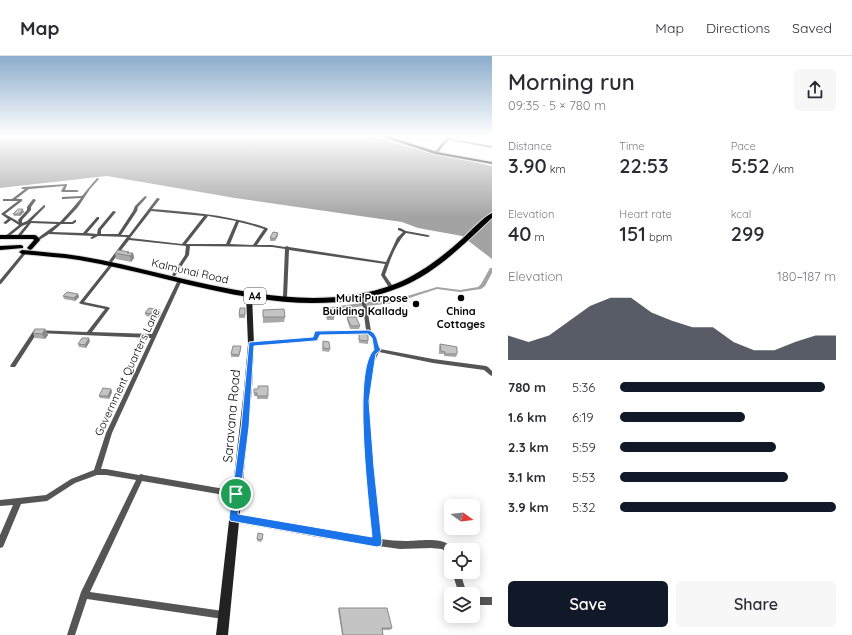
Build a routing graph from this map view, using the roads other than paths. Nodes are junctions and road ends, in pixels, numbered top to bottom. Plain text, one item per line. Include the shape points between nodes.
1 (98, 179) dead end
2 (22, 188) dead end
3 (28, 188) junction
4 (77, 191) dead end
5 (82, 197) junction
6 (145, 197) dead end
7 (64, 198) dead end
8 (158, 199) dead end
9 (4, 200) dead end
10 (13, 200) junction
11 (34, 200) dead end
12 (44, 206) dead end
13 (149, 210) junction
14 (114, 212) dead end
15 (492, 214) edge
16 (207, 216) junction
17 (98, 218) dead end
18 (10, 219) junction
19 (75, 221) dead end
20 (29, 222) junction
21 (237, 222) junction
22 (5, 223) dead end
23 (60, 223) junction
24 (21, 225) junction
25 (399, 229) dead end
26 (405, 232) junction
27 (48, 233) junction
28 (84, 234) junction
29 (99, 234) junction
30 (119, 235) junction
31 (19, 236) junction
32 (428, 236) dead end
33 (3, 237) edge
34 (129, 237) junction
35 (92, 238) dead end
36 (183, 245) junction
37 (188, 245) junction
38 (228, 245) junction
39 (254, 246) junction
40 (456, 246) junction
41 (286, 247) junction
42 (0, 248) edge
43 (26, 248) junction
44 (0, 251) edge
45 (111, 263) junction
46 (387, 263) junction
47 (177, 278) junction
48 (0, 283) edge
49 (390, 285) junction
50 (359, 295) junction
51 (285, 297) junction
52 (249, 299) junction
53 (369, 332) junction
54 (88, 333) junction
55 (154, 336) junction
56 (251, 344) junction
57 (378, 350) junction
58 (13, 366) dead end
59 (492, 374) edge
60 (96, 472) junction
61 (141, 477) junction
62 (236, 494) junction
63 (18, 502) junction
64 (0, 503) edge
65 (233, 518) junction
66 (377, 542) junction
67 (0, 544) edge
68 (444, 545) edge
69 (84, 595) junction
70 (480, 601) edge
71 (492, 601) edge
72 (223, 615) junction
73 (71, 635) edge
74 (222, 635) edge

1 - 5 street
2 - 3 street
3 - 4 street via 66,185 63,191
3 - 10 street
5 - 7 street
5 - 23 street
6 - 30 street
8 - 13 street
9 - 10 street
10 - 18 street via 21,200 3,214
11 - 24 street via 20,220
12 - 20 street
13 - 16 street
13 - 34 street
14 - 29 street
15 - 40 highway, A4
16 - 21 street
16 - 36 street
17 - 28 street
18 - 22 street
18 - 24 street
19 - 23 street
20 - 23 street
20 - 24 street
20 - 31 street
21 - 38 street
21 - 39 street via 266,229
23 - 27 street
24 - 33 street
25 - 26 street
26 - 32 street
26 - 46 street via 399,238
27 - 28 street
27 - 43 street
28 - 29 street
29 - 30 street
29 - 35 street
30 - 34 street
31 - 33 main road
31 - 43 main road via 37,238
34 - 36 street
34 - 45 street
36 - 37 street
37 - 38 street
37 - 47 street, Government Quarters Lane via 187,255
38 - 39 street
39 - 41 street
40 - 49 highway, Kalmunai Road / A4 via 414,275
40 - 50 highway, Kalmunai Road / A4 via 417,276 385,290
41 - 46 street
41 - 51 street
42 - 43 highway, A4
43 - 44 highway, A4
43 - 45 highway, Kalmunai Road / A4
43 - 48 street
45 - 47 highway, Kalmunai Road / A4
45 - 54 street via 81,303 108,308
46 - 49 street via 383,275
47 - 51 highway, Kalmunai Road / A4
47 - 52 highway, Kalmunai Road / A4
47 - 55 street, Government Quarters Lane
49 - 50 highway, Kalmunai Road / A4
50 - 51 highway, Kalmunai Road / A4 via 323,298
50 - 52 highway, Kalmunai Road / A4 via 311,300 260,297
50 - 53 street via 365,307
52 - 56 street, Saravana Road
53 - 56 street via 317,333 315,339
53 - 57 street via 375,338
54 - 55 street
54 - 58 street via 36,331
55 - 60 street, Government Quarters Lane via 109,433
56 - 62 street, Saravana Road via 245,427
57 - 59 street via 486,368
57 - 66 street via 371,360 365,401
60 - 61 street
60 - 63 street via 73,481 47,498
61 - 62 street
61 - 69 street
62 - 65 street, Saravana Road
63 - 64 street
63 - 67 street
65 - 66 street
65 - 72 street, Saravana Road
66 - 68 street via 408,546
69 - 72 street
69 - 73 street
70 - 71 street
72 - 74 street, Saravana Road

